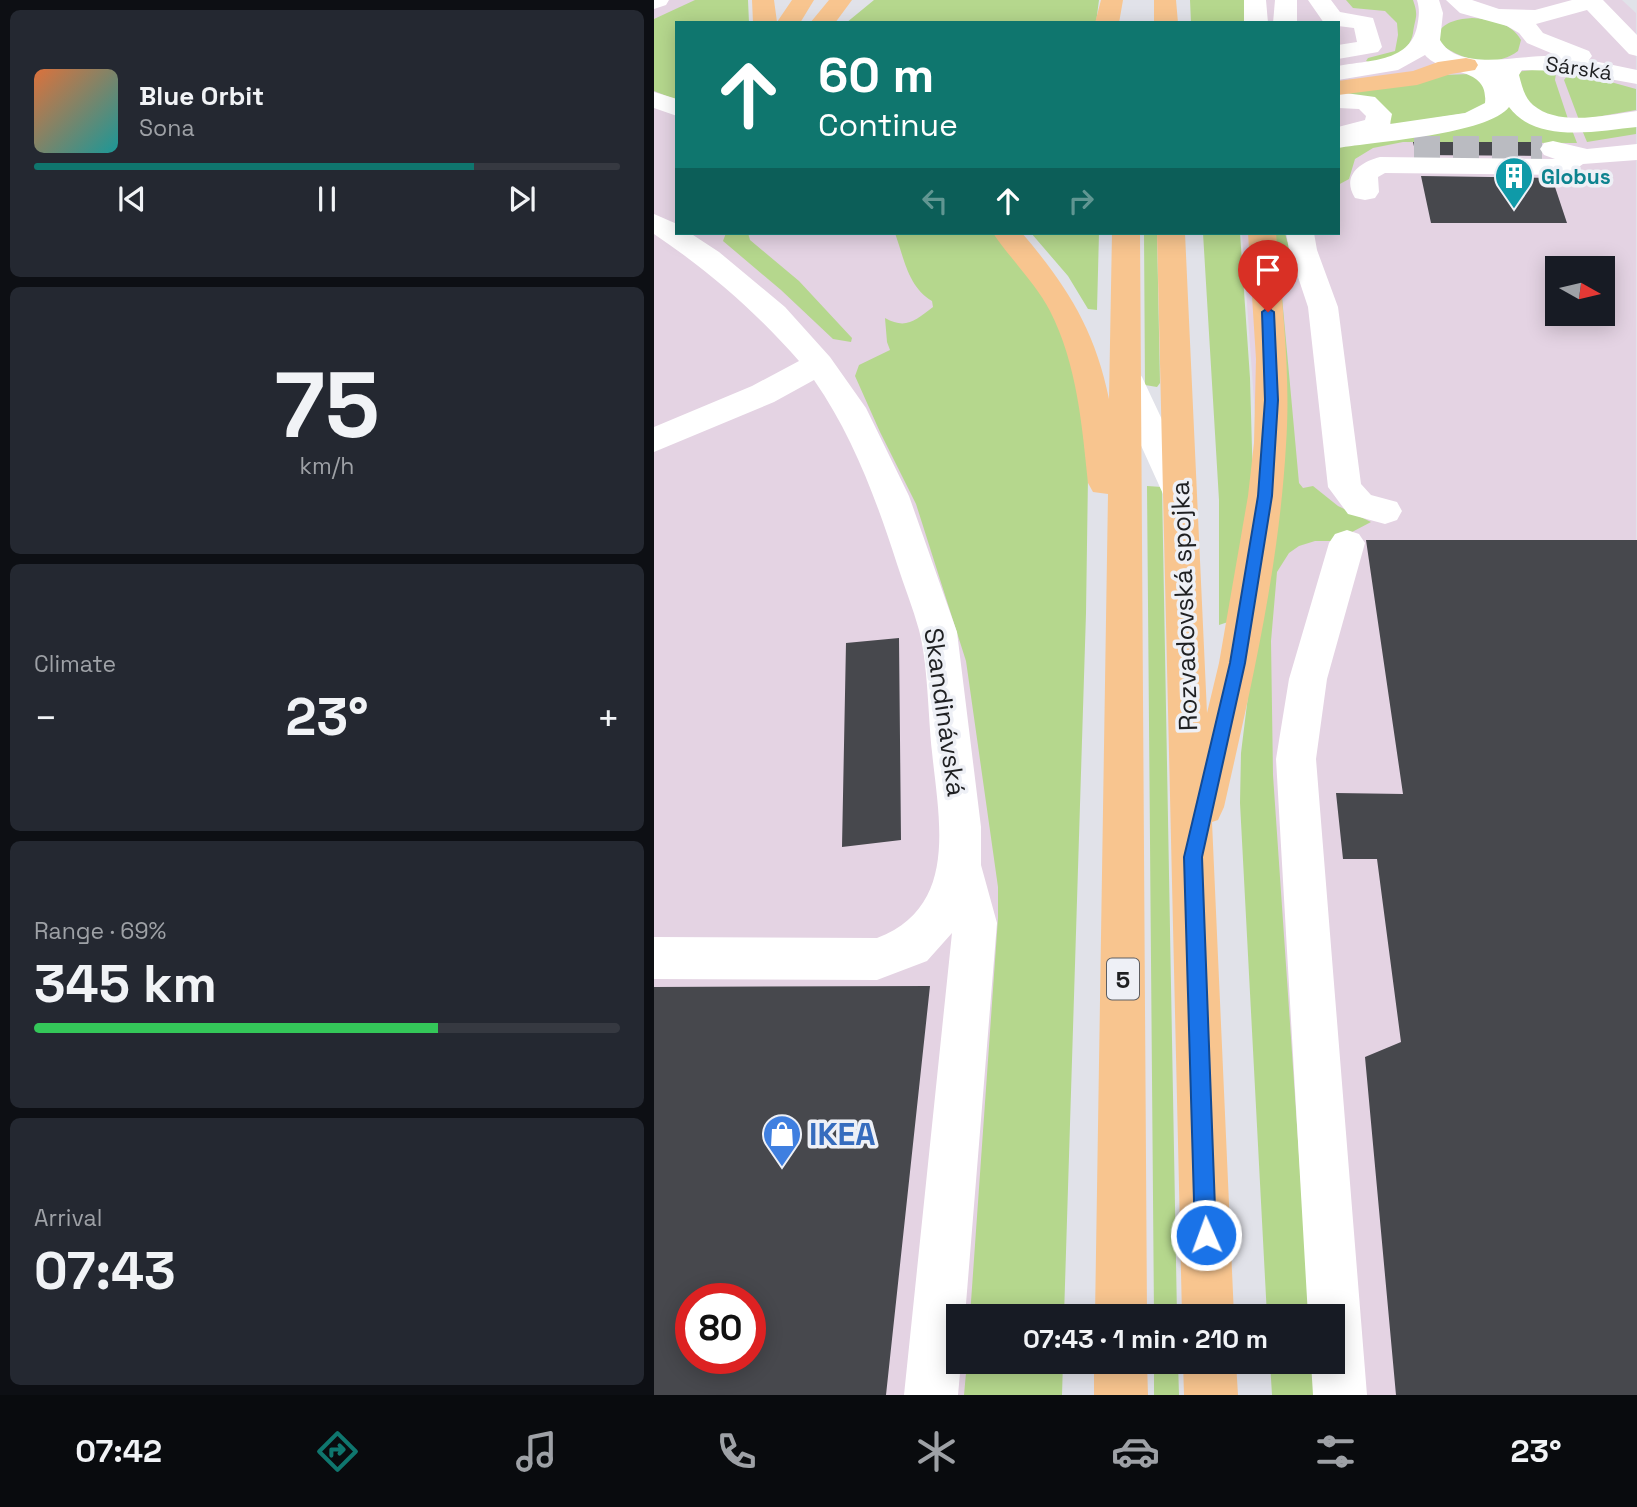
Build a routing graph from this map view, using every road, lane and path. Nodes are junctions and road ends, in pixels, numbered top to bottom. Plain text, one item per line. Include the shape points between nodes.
1 (763, 0) edge
2 (803, 0) edge
3 (1112, 0) edge
4 (1128, 0) edge
5 (1165, 0) edge
6 (1255, 0) edge
7 (1304, 0) edge
8 (1319, 0) edge
9 (1428, 0) edge
10 (1457, 0) edge
11 (1550, 0) edge
12 (1591, 1) edge
13 (1494, 10) edge
14 (1295, 19) edge
15 (765, 21) edge
16 (789, 21) edge
17 (1107, 21) edge
18 (1127, 21) edge
19 (1166, 21) edge
20 (1256, 21) edge
21 (1428, 32) junction
22 (1533, 35) junction
23 (1636, 49) edge
24 (1517, 64) junction
25 (1472, 66) junction
26 (1341, 67) edge
27 (1636, 77) edge
28 (654, 100) edge
29 (1340, 100) edge
30 (675, 107) edge
31 (1636, 119) edge
32 (1340, 137) edge
33 (1340, 138) edge
34 (1414, 149) tunnel mouth
35 (1542, 149) tunnel mouth
36 (1636, 152) edge
37 (1577, 156) junction
38 (1380, 165) junction
39 (1365, 192) dead end
40 (654, 222) edge
41 (675, 230) edge
42 (1009, 235) edge
43 (1126, 235) edge
44 (1171, 235) edge
45 (1262, 235) edge
46 (1300, 235) edge
47 (690, 236) edge
48 (820, 364) junction
49 (1126, 377) junction
50 (1176, 378) junction
51 (1152, 433) junction
52 (654, 440) edge
53 (1180, 494) junction
54 (1125, 495) junction
55 (1385, 511) dead end
56 (1347, 543) dead end
57 (1124, 642) junction
58 (1193, 857) junction
59 (960, 865) junction
60 (654, 958) edge
61 (1121, 1304) edge
62 (1208, 1304) edge
63 (1121, 1374) edge
64 (1210, 1374) edge
65 (931, 1395) edge
66 (1121, 1395) edge
67 (1211, 1395) edge
68 (1340, 1395) edge

1 - 15 highway
2 - 16 highway
3 - 17 highway
4 - 18 highway
5 - 19 highway
6 - 20 street
7 - 14 street
8 - 26 street via 1332,18 1365,23 1370,47
9 - 21 street via 1433,12
10 - 13 street, Sárská via 1468,8
11 - 13 street via 1531,8
12 - 13 street via 1535,17
12 - 22 street via 1538,24
12 - 23 street
13 - 21 street, Sárská via 1445,16
13 - 22 street, Sárská
21 - 25 street, Sárská via 1435,52
21 - 26 street via 1419,51 1404,60
22 - 24 street, Sárská via 1534,52
22 - 27 street, Sárská
24 - 25 street, Sárská
24 - 27 street, Sárská via 1561,64
24 - 31 street via 1507,75 1514,98 1541,120 1575,125
25 - 26 highway via 1447,67 1416,78
25 - 33 street via 1492,78 1497,106 1487,114
28 - 30 street
29 - 32 street via 1366,102 1379,114 1373,127
34 - 38 street via 1379,154 1372,160
35 - 37 street
36 - 37 street
37 - 38 street via 1561,167
38 - 39 street via 1365,173
40 - 41 street, Skandinávská
42 - 57 highway via 1052,290 1087,368 1097,412
43 - 49 highway, Rozvadovská spojka / 5
44 - 50 highway, Rozvadovská spojka / 5
45 - 58 highway via 1272,400 1265,496 1238,663
46 - 55 street via 1322,307 1345,487 1360,505
47 - 48 street, Skandinávská
48 - 52 street via 763,394
48 - 59 street, Skandinávská via 850,408 892,496 938,632 960,827
49 - 51 street, 5
49 - 54 highway, Rozvadovská spojka / 5
50 - 51 street, 5
50 - 53 highway, Rozvadovská spojka / 5
51 - 53 street, 5
51 - 54 street, 5
53 - 58 highway, Rozvadovská spojka / 5
54 - 57 highway, Rozvadovská spojka / 5
56 - 68 street via 1308,679 1296,760
57 - 61 highway, Rozvadovská spojka / 5
58 - 62 highway, Rozvadovská spojka / 5
59 - 60 street, Skandinávská via 949,900 934,923 911,946 877,959
59 - 65 street via 975,923
63 - 66 highway
64 - 67 highway

